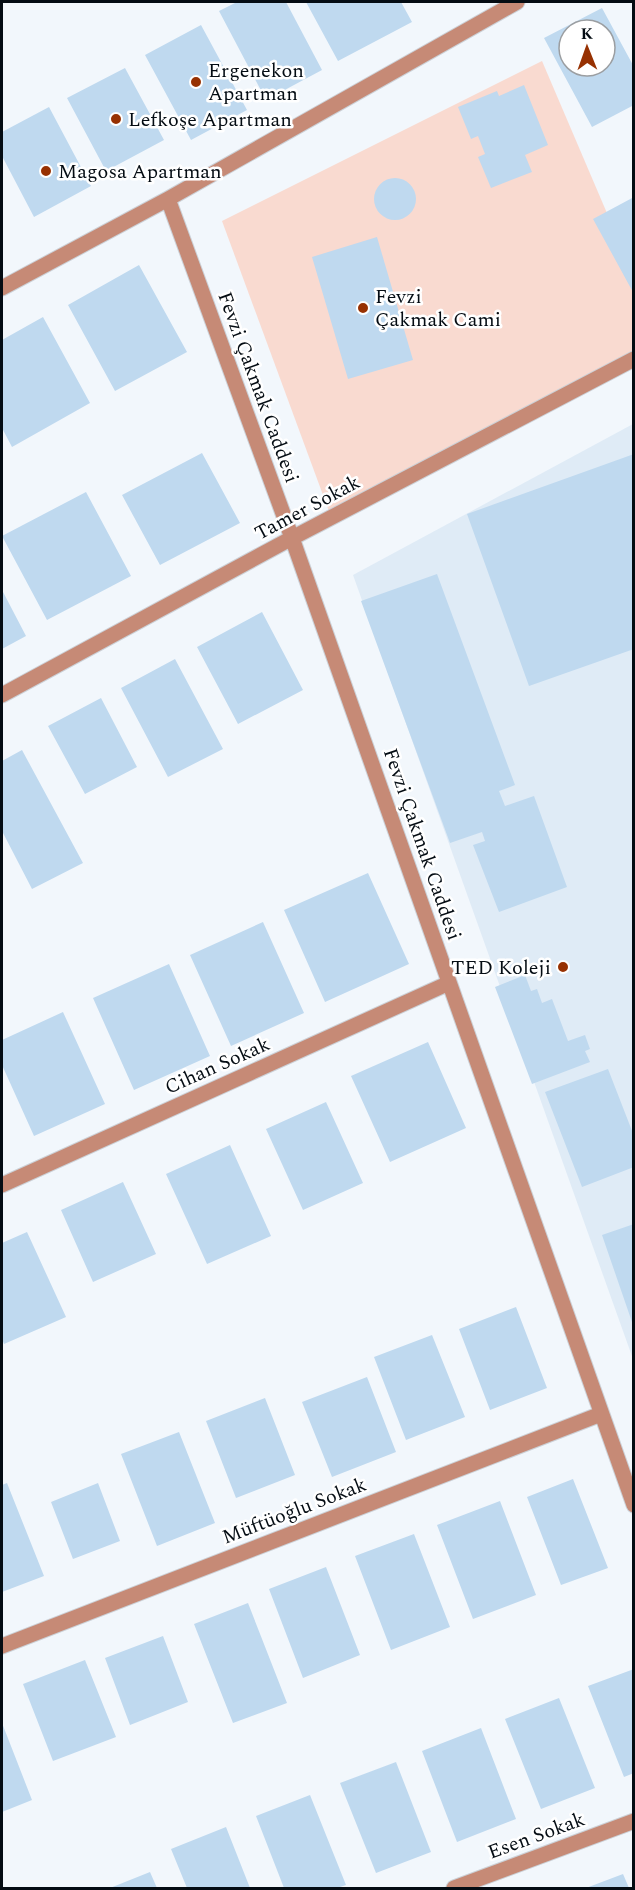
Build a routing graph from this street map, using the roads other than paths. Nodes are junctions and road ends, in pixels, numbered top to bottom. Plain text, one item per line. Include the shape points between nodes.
1 (517, 2) edge
2 (168, 199) junction
3 (2, 288) edge
4 (633, 359) edge
5 (292, 538) junction
6 (2, 695) edge
7 (449, 983) junction
8 (2, 1185) edge
9 (601, 1414) junction
10 (633, 1505) edge
11 (2, 1646) edge
12 (633, 1821) edge
13 (454, 1888) edge

1 - 2 street
2 - 3 street
2 - 5 street, Fevzi Çakmak Caddesi
4 - 5 street, Tamer Sokak
5 - 6 street, Tamer Sokak
5 - 7 street, Fevzi Çakmak Caddesi
7 - 8 street, Cihan Sokak
7 - 9 street, Fevzi Çakmak Caddesi
9 - 10 street, Fevzi Çakmak Caddesi
9 - 11 street, Müftüoğlu Sokak
12 - 13 street, Esen Sokak

